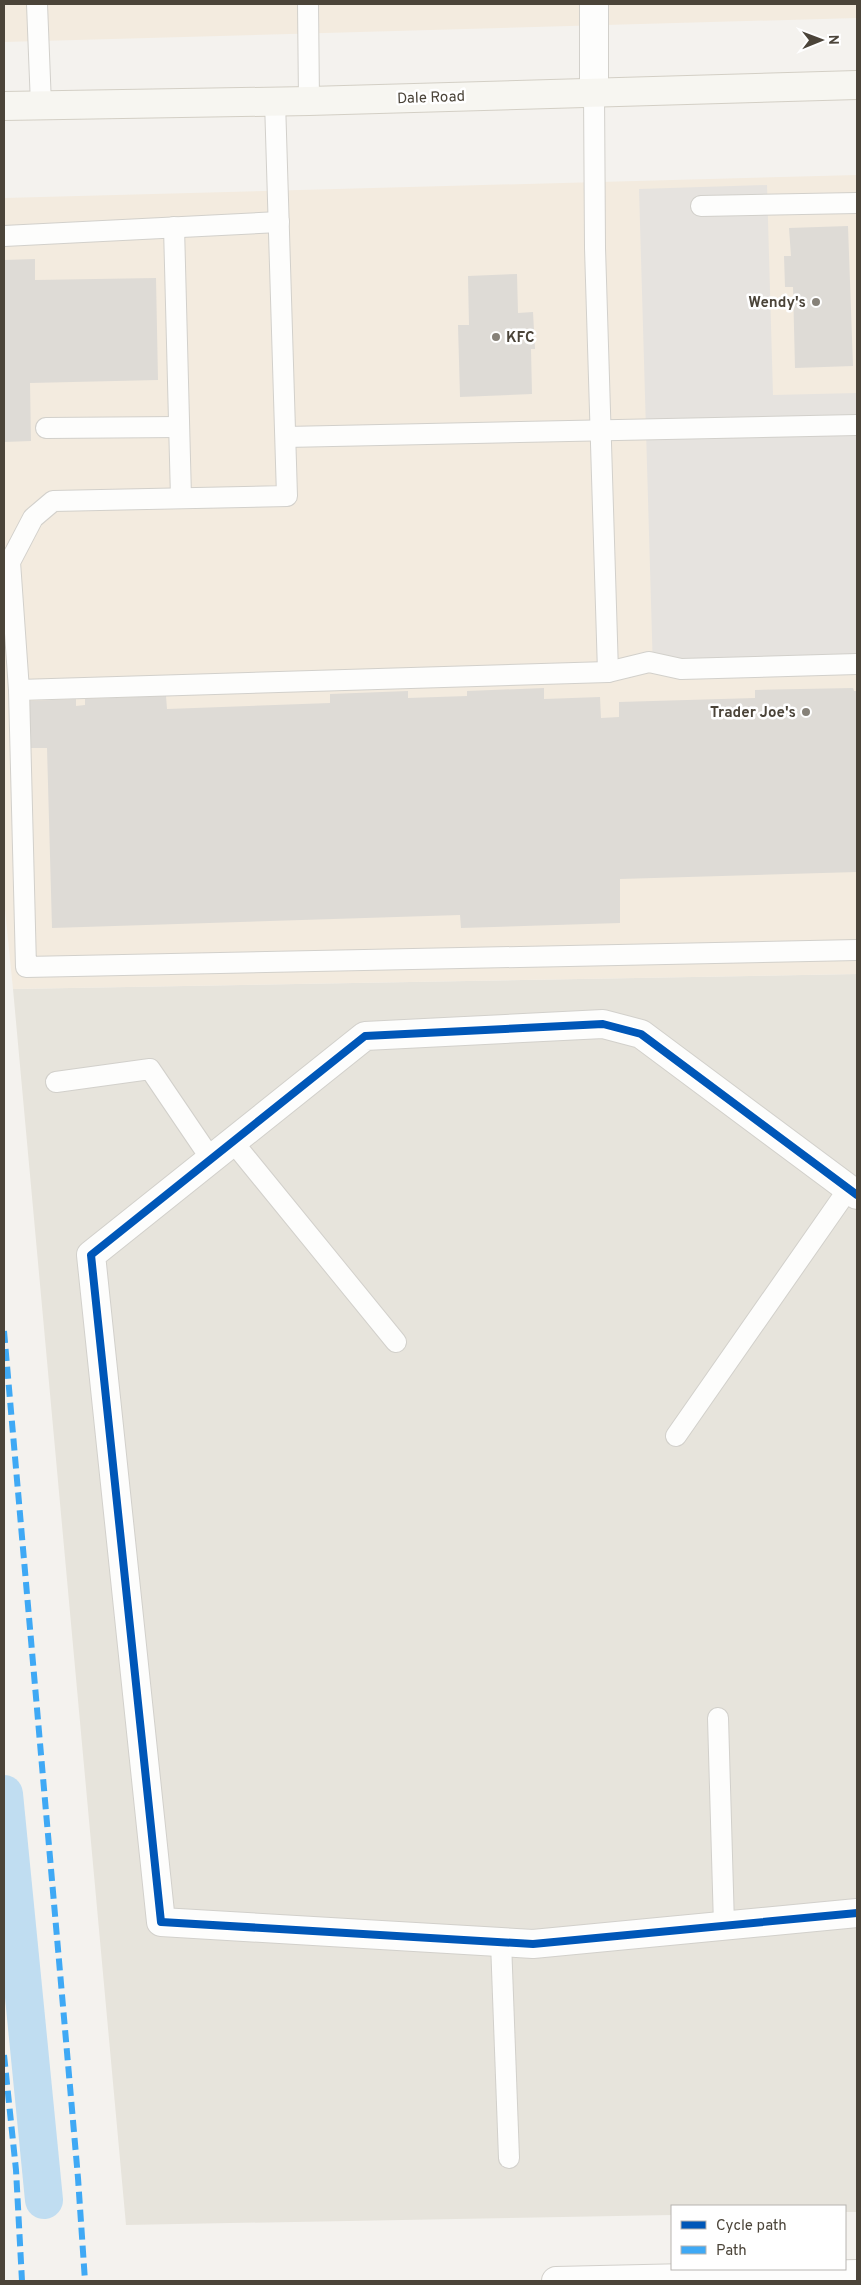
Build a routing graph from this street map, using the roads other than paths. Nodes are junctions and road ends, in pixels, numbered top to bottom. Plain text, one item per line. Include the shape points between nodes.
1 (37, 4) edge
2 (308, 4) edge
3 (594, 4) edge
4 (857, 85) edge
5 (594, 92) junction
6 (275, 101) junction
7 (308, 101) junction
8 (4, 106) edge
9 (41, 106) junction
10 (857, 203) edge
11 (701, 206) dead end
12 (279, 222) junction
13 (174, 227) junction
14 (4, 236) edge
15 (857, 425) edge
16 (179, 427) junction
17 (46, 428) dead end
18 (602, 430) junction
19 (286, 437) junction
20 (181, 498) junction
21 (857, 664) edge
22 (608, 672) junction
23 (19, 690) junction
24 (857, 950) edge
25 (56, 1082) dead end
26 (233, 1142) junction
27 (211, 1159) junction
28 (853, 1191) edge
29 (396, 1342) dead end
30 (676, 1436) dead end
31 (718, 1718) dead end
32 (857, 1913) edge
33 (724, 1925) junction
34 (501, 1942) junction
35 (509, 2158) dead end
36 (857, 2274) edge
37 (556, 2281) edge

1 - 9 lane
2 - 7 lane
3 - 5 street
4 - 5 main road, Dale Road
5 - 7 main road, Dale Road
5 - 18 lane via 595,248
6 - 7 main road, Dale Road
6 - 9 main road, Dale Road
6 - 12 lane
8 - 9 main road, Dale Road
10 - 11 lane
12 - 13 lane
12 - 19 lane
13 - 14 lane
13 - 16 lane
15 - 18 lane
16 - 17 lane
16 - 20 lane
18 - 19 lane
18 - 22 lane
19 - 20 lane via 287,496
20 - 23 lane via 53,501 33,518 10,562
21 - 22 lane via 682,669 649,662
22 - 23 lane
23 - 24 lane via 26,967
25 - 27 lane via 150,1069
26 - 27 street
26 - 28 street via 365,1036 603,1024 641,1034
26 - 29 lane
27 - 34 street via 91,1255 161,1922
28 - 30 lane
31 - 33 lane
32 - 33 street
33 - 34 street via 533,1944
34 - 35 lane
36 - 37 street

